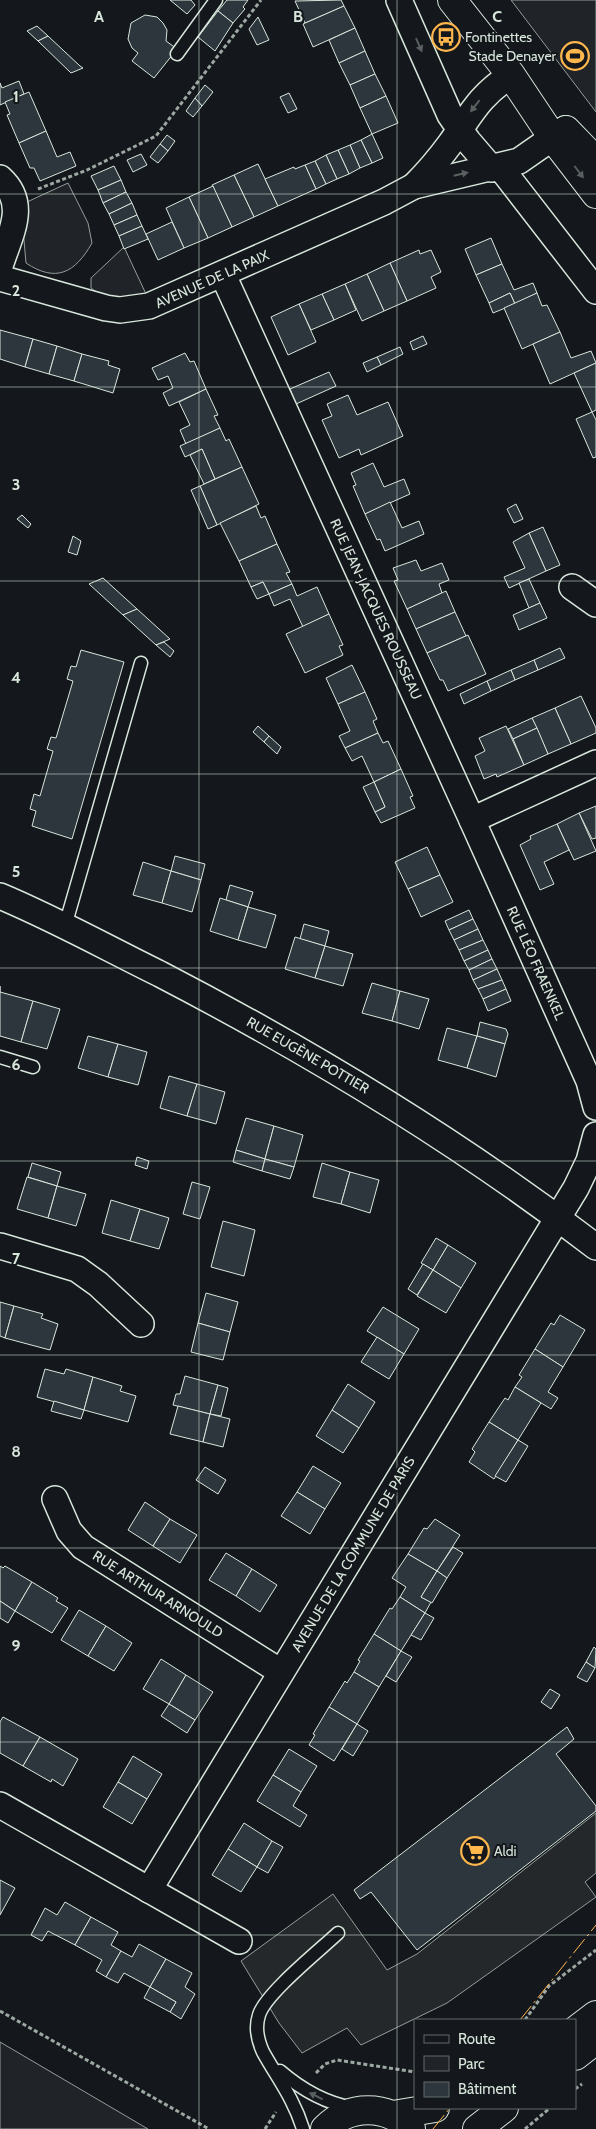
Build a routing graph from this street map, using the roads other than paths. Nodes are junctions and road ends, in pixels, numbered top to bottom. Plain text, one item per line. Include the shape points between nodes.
1 (216, 0) edge
2 (399, 0) edge
3 (452, 0) edge
4 (177, 54) dead end
5 (511, 75) junction
6 (459, 129) junction
7 (559, 133) junction
8 (596, 161) edge
9 (496, 168) junction
10 (0, 178) edge
11 (414, 186) junction
12 (596, 194) edge
13 (0, 266) edge
14 (223, 275) junction
15 (0, 278) edge
16 (596, 291) edge
17 (572, 587) dead end
18 (596, 604) edge
19 (141, 663) dead end
20 (596, 763) edge
21 (472, 820) junction
22 (0, 896) edge
23 (65, 926) junction
24 (0, 1057) edge
25 (33, 1067) dead end
26 (592, 1080) edge
27 (596, 1108) edge
28 (596, 1135) edge
29 (558, 1218) junction
30 (0, 1246) edge
31 (596, 1247) edge
32 (141, 1324) dead end
33 (56, 1499) dead end
34 (281, 1672) junction
35 (0, 1805) edge
36 (149, 1890) junction
37 (338, 1933) dead end
38 (239, 1941) dead end
39 (596, 2015) edge
40 (576, 2030) edge
41 (596, 2040) edge
42 (576, 2055) edge
43 (272, 2065) junction
44 (433, 2109) edge
45 (503, 2109) edge
46 (362, 2110) junction
47 (402, 2122) edge
48 (304, 2129) edge
49 (325, 2129) edge
50 (477, 2129) edge

1 - 4 lane
2 -> 6 street
3 - 5 street
5 -> 6 street, AVENUE DE LA PAIX via 484,95
5 - 7 street
6 - 9 street
6 - 11 street, AVENUE DE LA PAIX via 441,156
7 - 8 street
7 - 9 street, AVENUE DE LA PAIX via 524,158
7 -> 12 street
11 -> 9 street, AVENUE DE LA PAIX
9 - 16 street
10 - 13 street via 15,197 15,216
11 - 14 street, AVENUE DE LA PAIX
14 - 15 street, AVENUE DE LA PAIX via 161,303 120,310
14 - 21 street, RUE JEAN-JACQUES ROUSSEAU
17 - 18 street
19 - 23 lane
20 - 21 street
21 - 26 street, RUE LÉO FRAENKEL
22 - 23 street, RUE EUGÈNE POTTIER
23 - 29 street, RUE EUGÈNE POTTIER via 255,1023 330,1067 460,1147
24 - 25 lane
26 - 27 street, RUE LÉO FRAENKEL
28 - 29 street via 583,1176
29 - 31 street, RUE EUGÈNE POTTIER
29 - 34 street, AVENUE DE LA COMMUNE DE PARIS
30 - 32 street via 83,1273
33 - 34 street, RUE ARTHUR ARNOULD via 69,1531 83,1547
34 - 36 street, AVENUE DE LA COMMUNE DE PARIS
35 - 36 street
36 - 38 street
37 - 43 lane via 276,1991 259,2013 260,2043
39 - 40 street
41 - 42 street
46 -> 43 lane via 315,2096
43 - 48 lane via 291,2097
44 - 47 street
45 - 50 street
46 - 47 street via 381,2112
46 - 49 street via 340,2117

